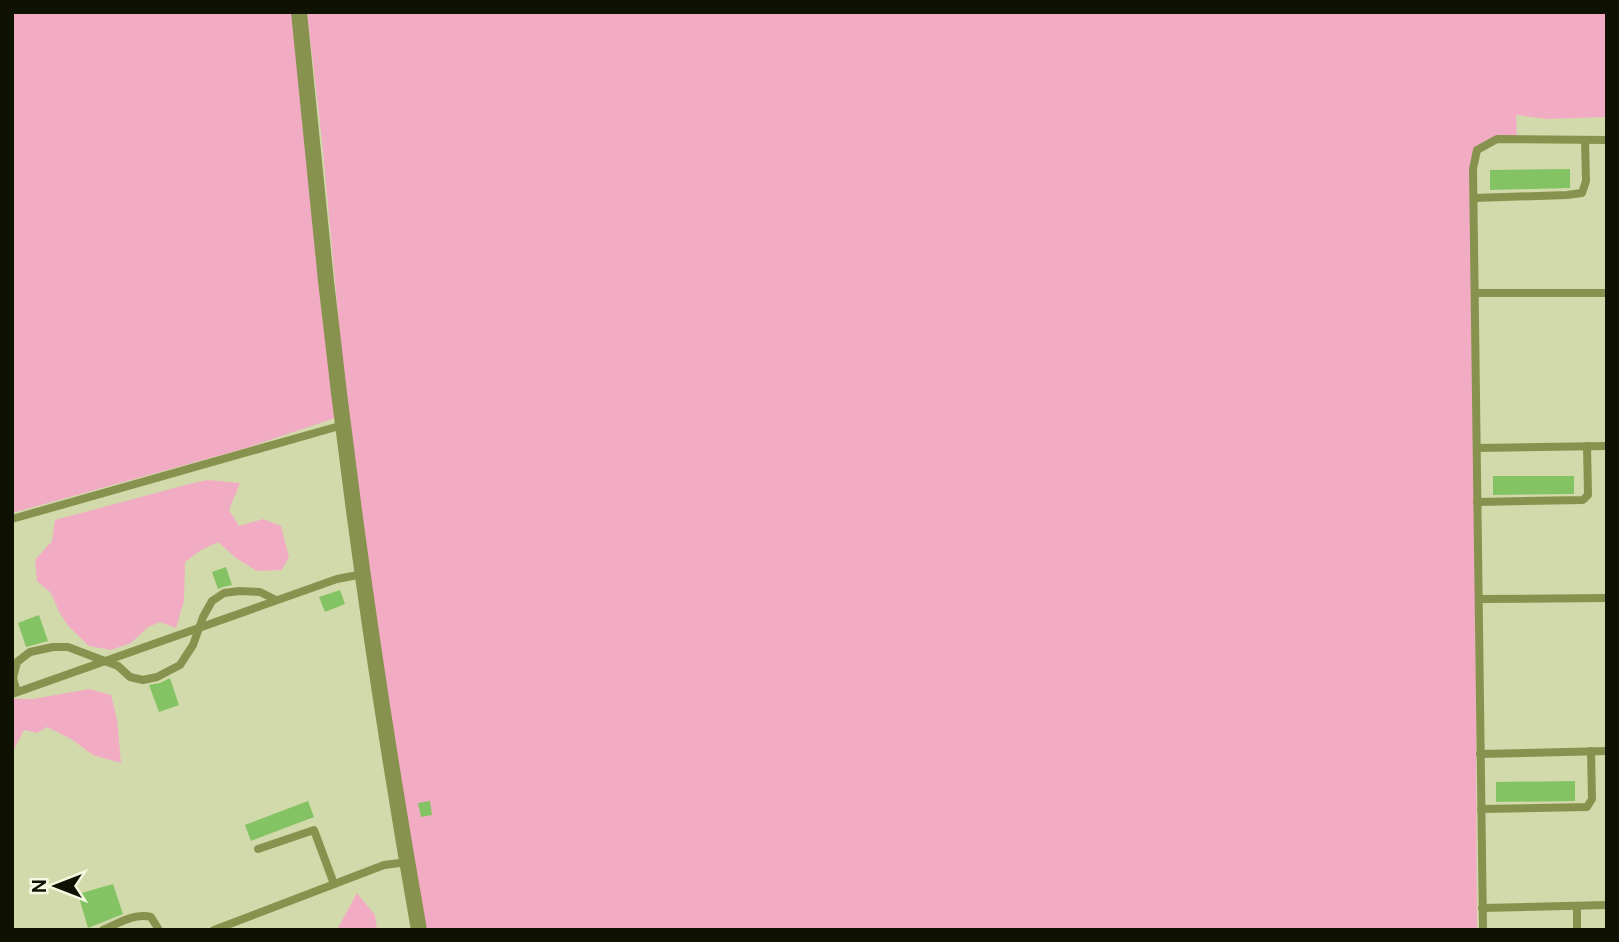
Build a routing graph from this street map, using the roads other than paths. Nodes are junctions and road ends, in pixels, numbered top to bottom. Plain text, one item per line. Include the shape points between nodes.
1 (299, 12) edge
2 (1585, 139) junction
3 (1607, 140) edge
4 (1474, 198) junction
5 (1475, 293) junction
6 (1607, 293) edge
7 (344, 425) junction
8 (1587, 446) junction
9 (1607, 446) edge
10 (1477, 448) junction
11 (1478, 502) junction
12 (12, 519) edge
13 (363, 574) junction
14 (1607, 598) edge
15 (1479, 599) junction
16 (276, 600) junction
17 (199, 627) junction
18 (105, 661) junction
19 (15, 693) edge
20 (1591, 751) junction
21 (1607, 751) edge
22 (1480, 754) junction
23 (1481, 809) junction
24 (258, 849) dead end
25 (407, 862) junction
26 (334, 884) junction
27 (1607, 905) edge
28 (1577, 906) junction
29 (1482, 908) junction
30 (103, 930) edge
31 (159, 930) edge
32 (214, 930) edge
33 (419, 930) edge
34 (1483, 930) edge
35 (1577, 930) edge

1 - 7 street
2 - 3 lane
2 - 4 lane via 1497,139 1477,150
2 - 4 lane via 1582,193
4 - 5 lane
5 - 6 lane
5 - 10 lane
7 - 12 lane
7 - 13 street
8 - 9 lane
8 - 10 lane
8 - 11 lane via 1588,495 1583,500
10 - 11 lane
11 - 15 lane
13 - 16 lane
13 - 25 street
14 - 15 lane
15 - 22 lane
16 - 17 lane
16 - 17 lane via 260,592 224,593 212,601
17 - 18 lane
17 - 18 lane via 180,665 157,677 130,677
18 - 19 lane
18 - 19 lane via 68,647 30,652 17,662
20 - 21 lane
20 - 22 lane
20 - 23 lane via 1592,799 1587,807
22 - 23 lane
23 - 29 lane
24 - 26 lane via 314,830
25 - 26 lane via 384,865
25 - 33 street
26 - 32 lane
27 - 28 lane
28 - 29 lane
28 - 35 lane
29 - 34 lane
30 - 31 lane via 142,915 151,917

